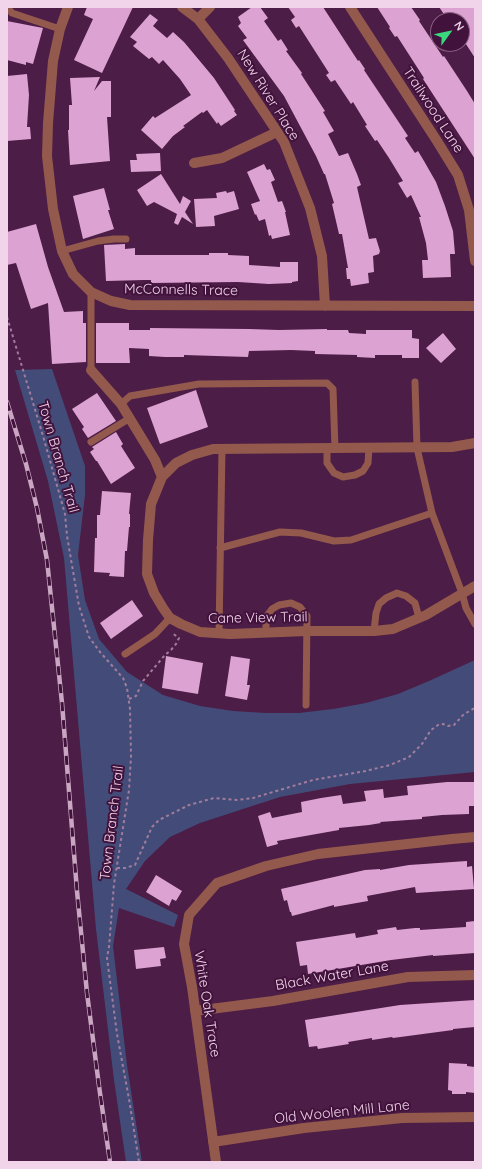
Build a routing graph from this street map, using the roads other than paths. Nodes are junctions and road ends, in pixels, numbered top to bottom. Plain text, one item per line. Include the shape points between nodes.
1 (7, 7) edge
2 (68, 7) edge
3 (182, 7) edge
4 (210, 7) edge
5 (350, 7) edge
6 (198, 19) junction
7 (60, 29) junction
8 (277, 132) junction
9 (194, 163) dead end
10 (126, 239) dead end
11 (62, 251) junction
12 (475, 261) edge
13 (91, 292) junction
14 (325, 306) junction
15 (475, 306) edge
16 (91, 370) joint
17 (415, 382) dead end
18 (121, 404) junction
19 (130, 418) junction
20 (91, 442) dead end
21 (475, 443) edge
22 (369, 448) junction
23 (416, 448) junction
24 (222, 449) junction
25 (331, 449) junction
26 (162, 477) junction
27 (432, 513) junction
28 (220, 548) junction
29 (475, 586) edge
30 (462, 593) junction
31 (170, 618) junction
32 (419, 618) junction
33 (475, 624) edge
34 (307, 631) junction
35 (374, 631) junction
36 (219, 633) junction
37 (266, 633) junction
38 (126, 654) dead end
39 (306, 705) dead end
40 (475, 837) edge
41 (475, 975) edge
42 (195, 1011) junction
43 (475, 1117) edge
44 (214, 1142) junction
45 (216, 1162) edge

1 - 7 lane via 12,13
2 - 7 street, McConnells Trace
3 - 6 street, New River Place
4 - 6 street
5 - 12 street, Trailwood Lane via 458,175 469,210
6 - 8 street, New River Place via 228,58
7 - 11 street, McConnells Trace via 53,61 47,156 53,209
8 - 9 street via 222,158
8 - 14 street, New River Place via 284,142 310,208 322,256
10 - 11 lane via 98,241
11 - 13 street, McConnells Trace via 73,274
13 - 14 street, McConnells Trace via 111,302 130,305
13 - 16 lane
14 - 15 street, McConnells Trace
16 - 18 street
17 - 23 lane
18 - 19 street
18 - 25 lane via 130,396 199,384 327,383 333,389
19 - 20 lane
19 - 26 street
21 - 23 street via 452,447
22 - 23 street
22 - 25 street
22 - 25 lane via 368,463 363,471 343,478 334,473 327,463
23 - 27 lane
24 - 25 street
24 - 26 street via 192,455 176,463
24 - 28 lane
26 - 31 street via 151,504 147,574 154,593
27 - 28 lane via 351,540 334,541 301,533 280,532
27 - 30 lane
28 - 36 lane
29 - 30 street, Cane View Trail
30 - 32 street, Cane View Trail
30 - 33 lane via 466,608
31 - 36 street, Cane View Trail via 200,632
31 - 38 lane
32 - 35 street, Cane View Trail via 393,629
32 - 35 lane via 415,603 397,593 379,604
34 - 35 street, Cane View Trail
34 - 37 street, Cane View Trail
34 - 37 lane via 307,616 300,607 291,602 272,609 266,617
34 - 39 lane
36 - 37 street, Cane View Trail
40 - 42 street, White Oak Trace via 318,854 266,866 217,883 189,915 184,944
41 - 42 street, Black Water Lane via 408,977 273,1001
42 - 44 street, White Oak Trace
43 - 44 street, Old Woolen Mill Lane via 402,1118 304,1128
44 - 45 street, White Oak Trace

